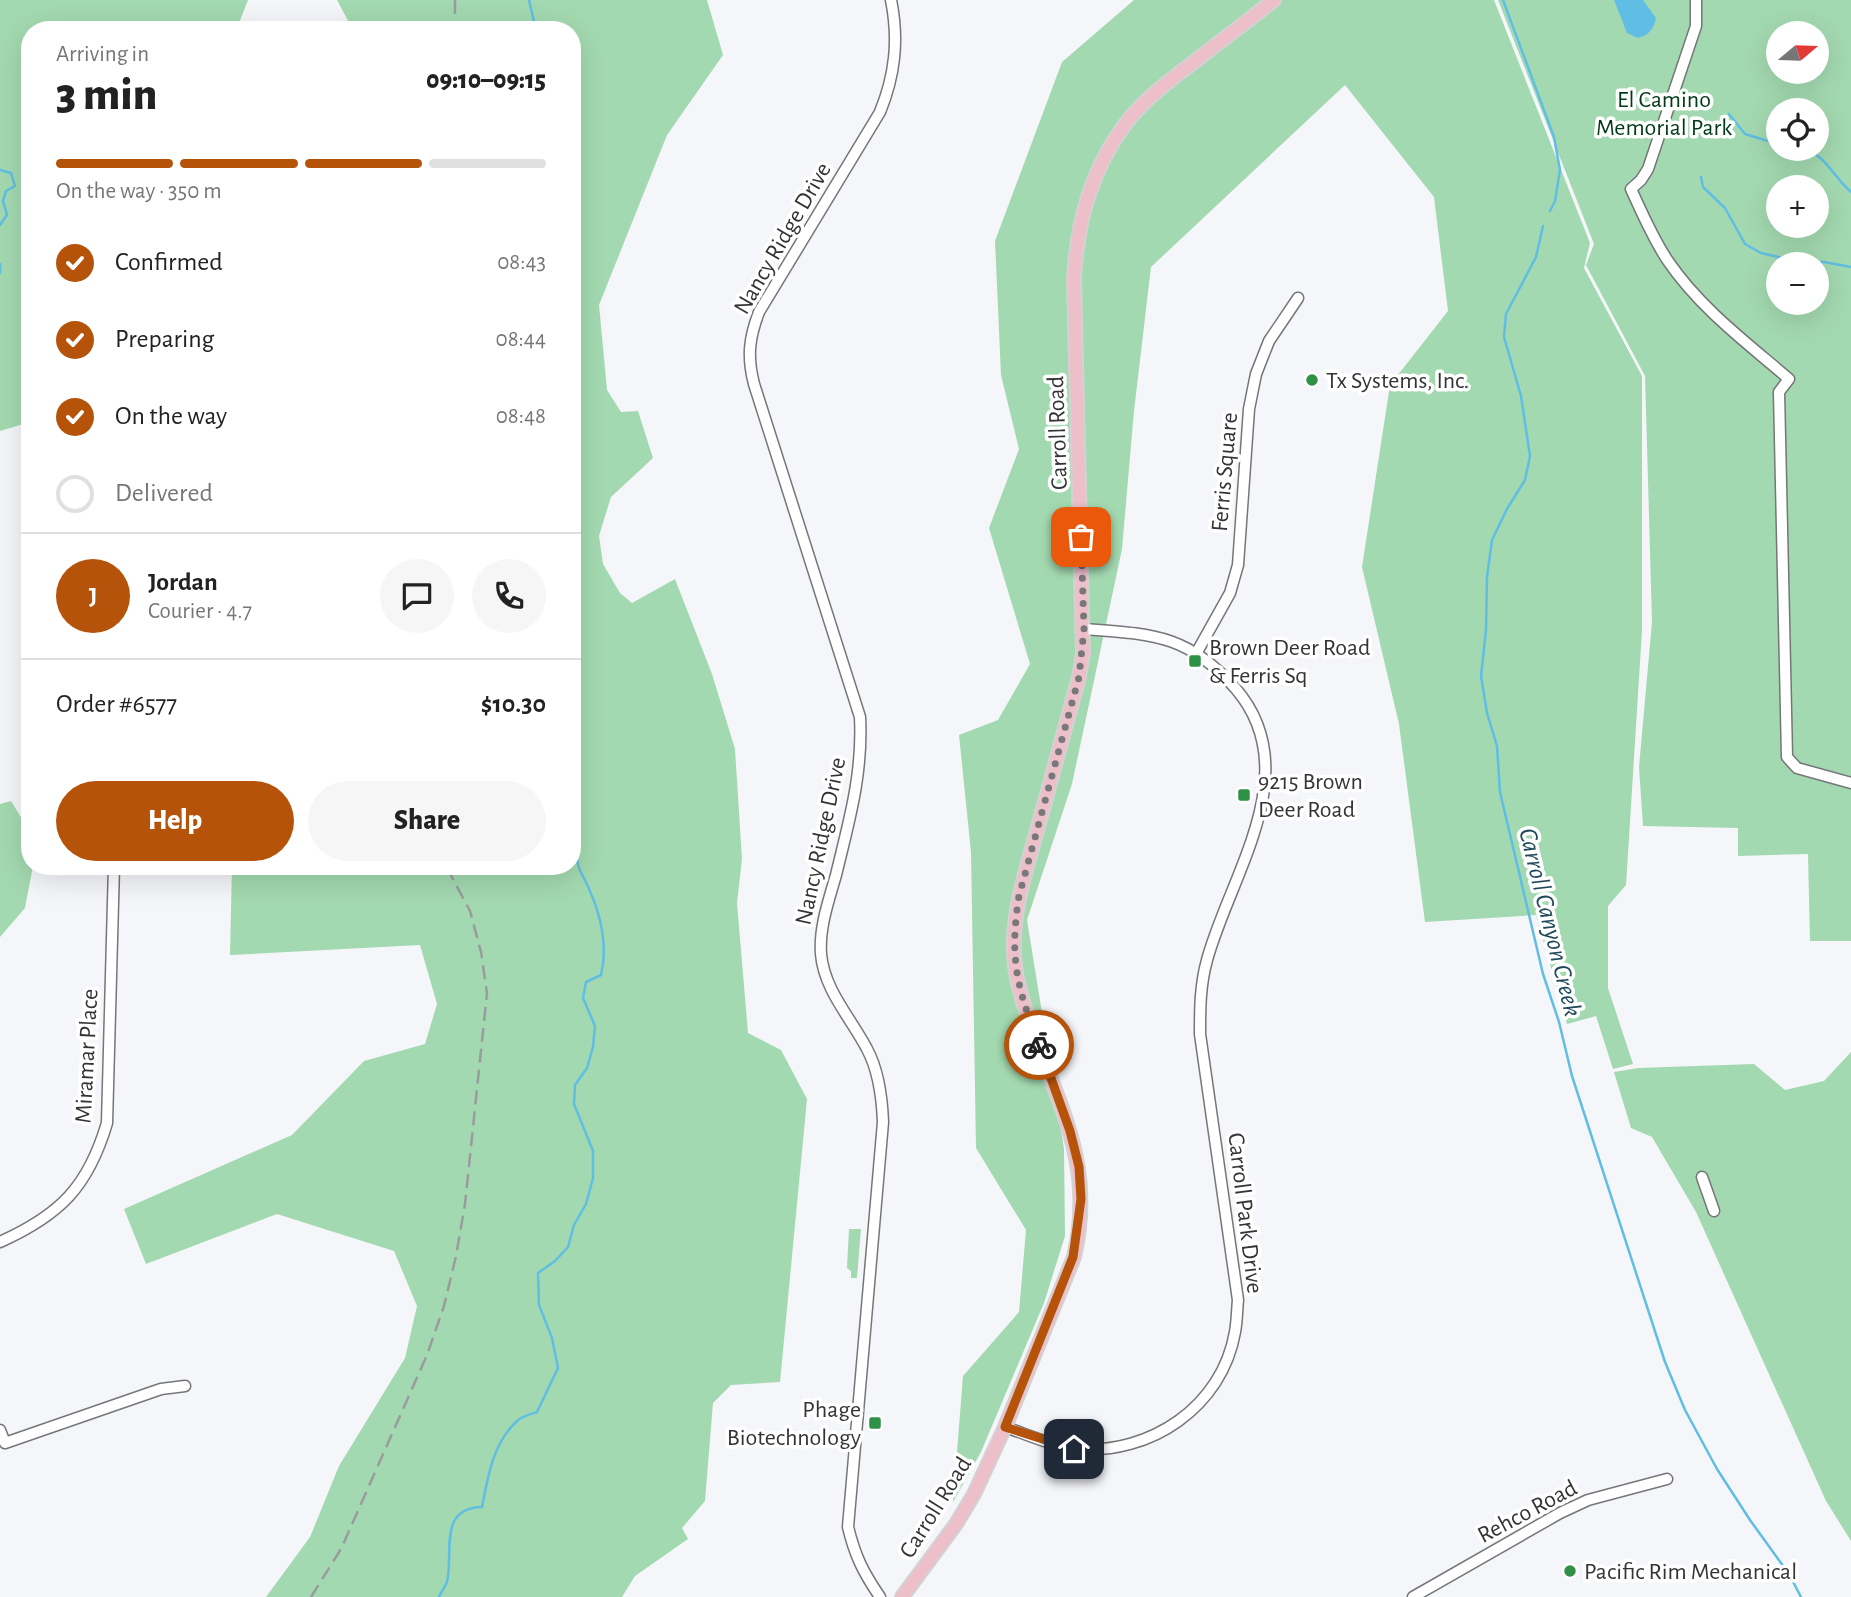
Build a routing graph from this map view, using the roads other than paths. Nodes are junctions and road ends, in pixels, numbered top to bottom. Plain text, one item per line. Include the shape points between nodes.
1 (891, 0) edge
2 (1274, 0) edge
3 (1696, 0) edge
4 (1298, 298) dead end
5 (1084, 629) junction
6 (1197, 652) junction
7 (1851, 783) edge
8 (114, 875) edge
9 (1702, 1177) dead end
10 (1714, 1211) dead end
11 (0, 1242) edge
12 (185, 1387) dead end
13 (1005, 1427) junction
14 (0, 1430) edge
15 (1667, 1479) dead end
16 (880, 1597) edge
17 (902, 1597) edge
18 (1413, 1597) edge

1 - 16 street, Nancy Ridge Drive via 895,56 885,99 759,312 748,354 860,717 860,772 823,924 821,954 830,987 869,1051 883,1100 848,1527 862,1571
2 - 5 main road, Carroll Road via 1164,85 1126,122 1086,197 1074,279
3 - 7 street via 1696,26 1648,169 1630,189 1659,248 1686,285 1789,379 1779,392 1787,757 1797,768
4 - 6 street, Ferris Square via 1269,341 1256,374 1249,409 1238,565 1230,593
5 - 6 street, Carroll Park Drive via 1142,633
5 - 13 main road, Carroll Road via 1079,677 1019,896 1013,952 1022,1000 1079,1167 1077,1240
6 - 13 street, Carroll Park Drive via 1243,697 1258,726 1266,763 1260,814 1207,960 1200,998 1200,1034 1238,1300 1235,1333 1210,1391 1157,1435 1116,1449 1074,1449
8 - 11 street, Miramar Place via 107,1123 100,1148 76,1190 47,1217
9 - 10 street
12 - 14 street via 161,1389 5,1443
13 - 17 main road, Carroll Road via 956,1524
15 - 18 street, Rehco Road via 1588,1500 1560,1513

